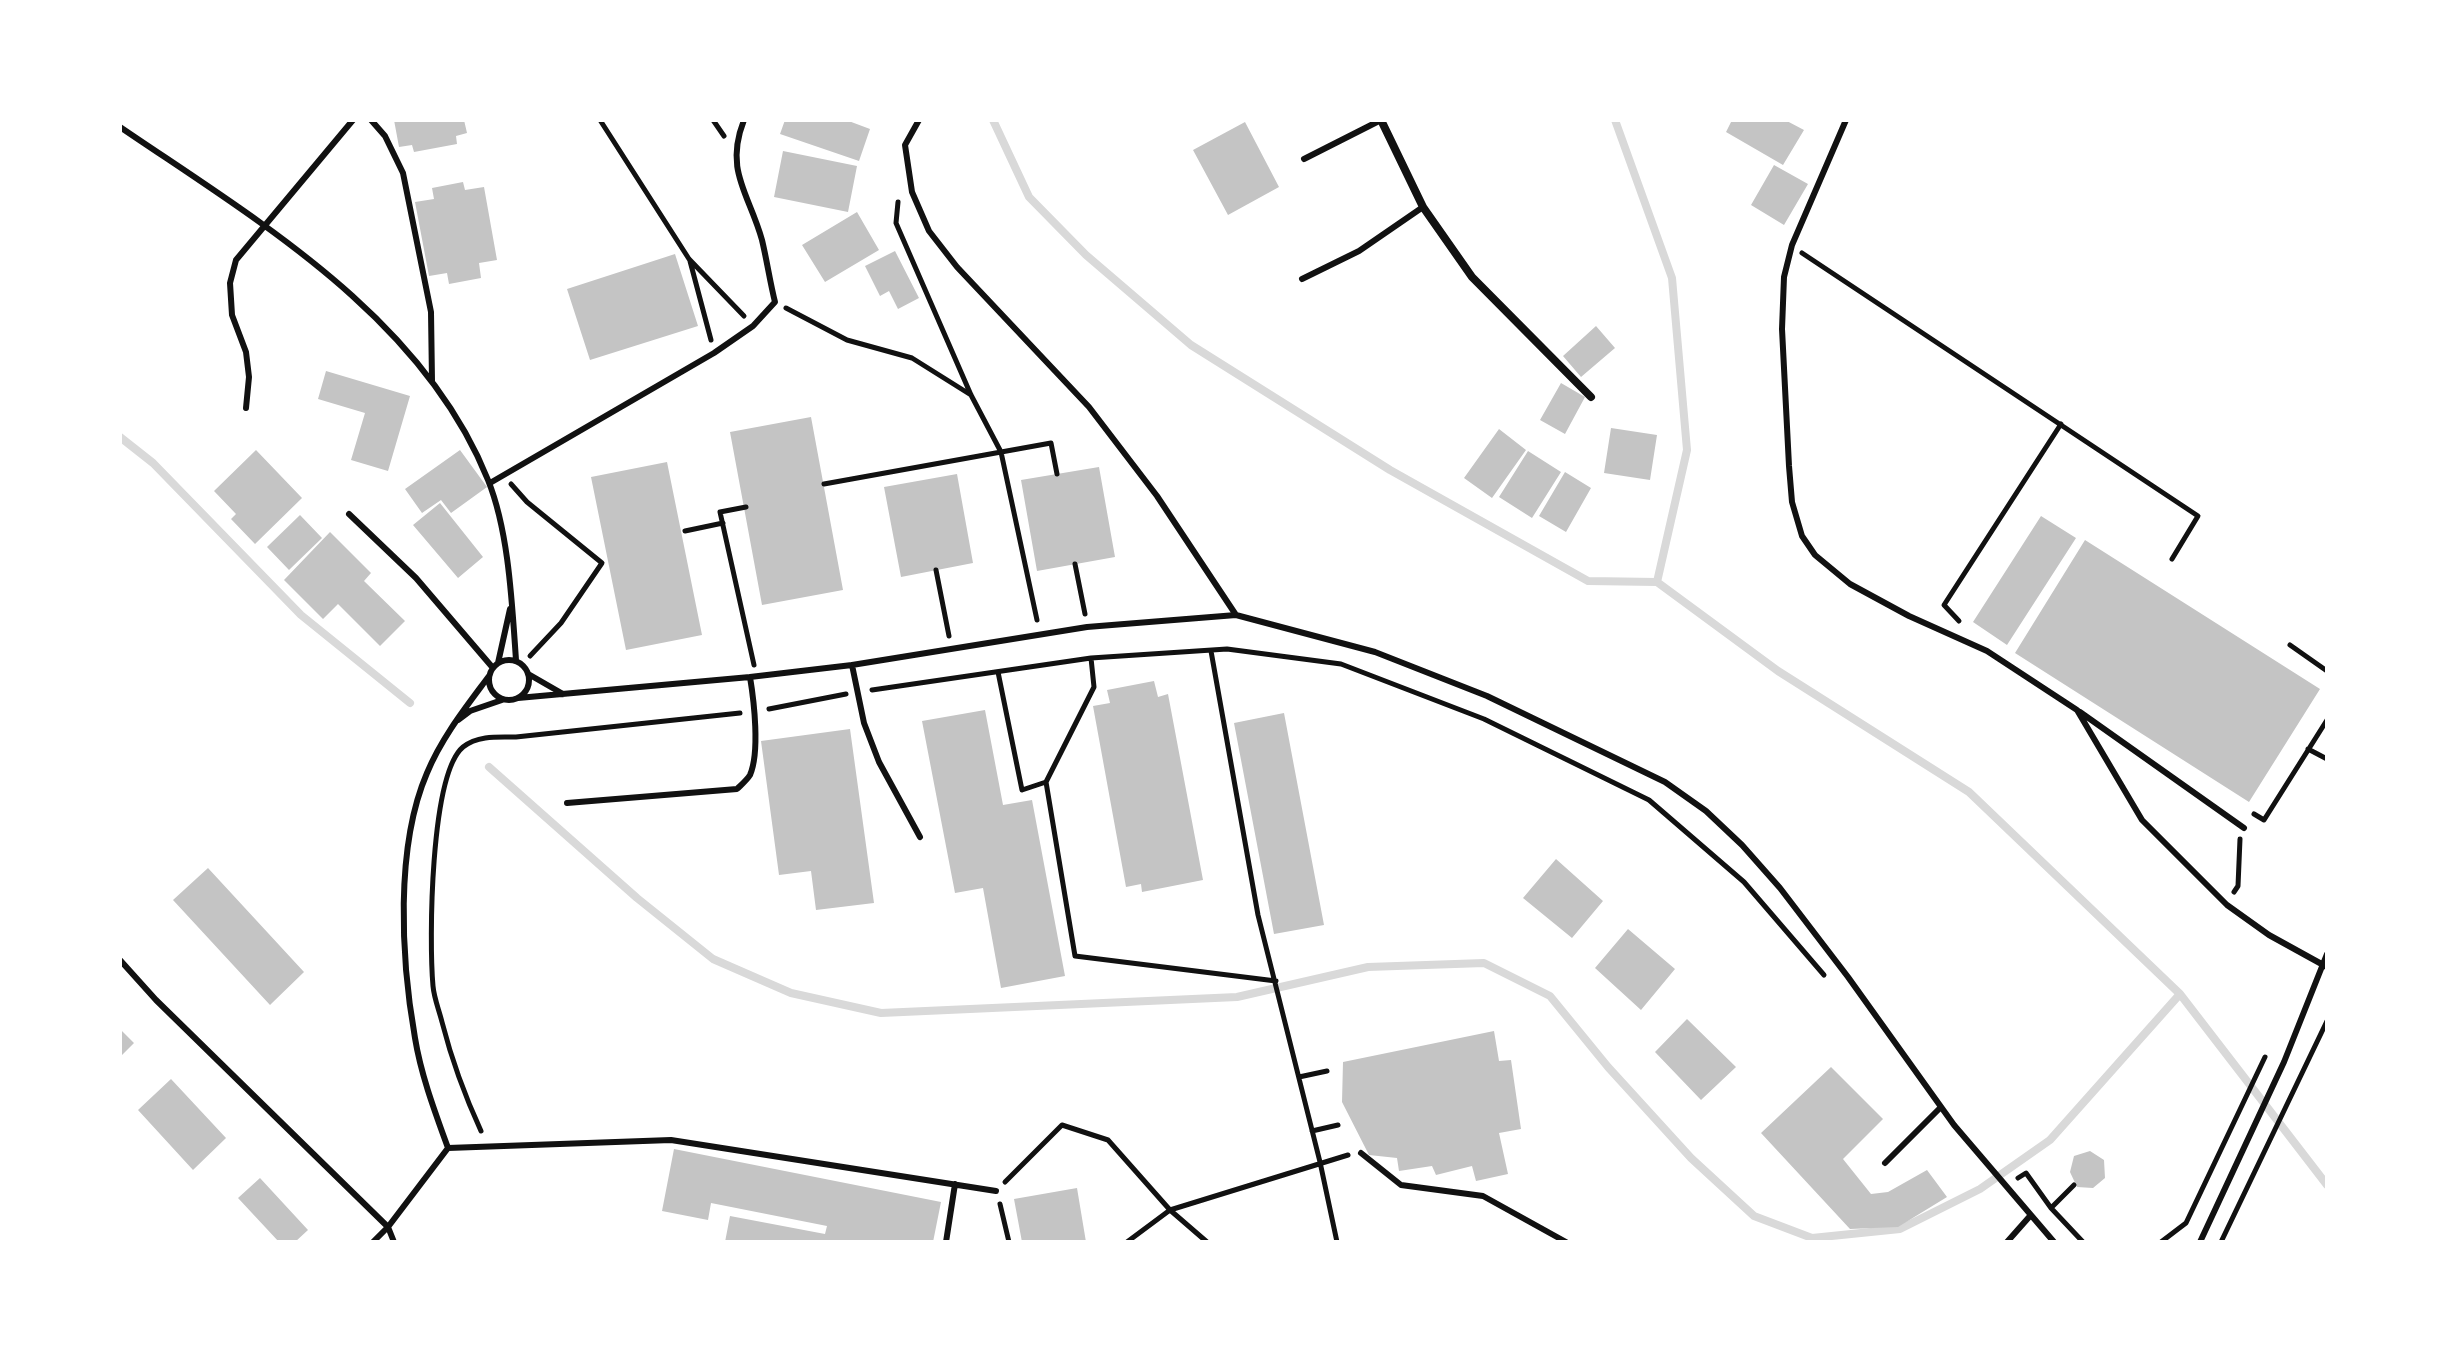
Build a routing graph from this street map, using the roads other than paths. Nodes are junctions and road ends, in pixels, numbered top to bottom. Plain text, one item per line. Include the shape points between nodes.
1 (353, 120) edge
2 (371, 120) edge
3 (744, 120) edge
4 (919, 120) edge
5 (1381, 120) edge
6 (1846, 120) edge
7 (120, 127) edge
8 (1304, 159) dead end
9 (1423, 207) junction
10 (266, 225) junction
11 (1302, 279) dead end
12 (432, 381) junction
13 (1591, 397) dead end
14 (246, 408) dead end
15 (490, 483) junction
16 (349, 514) dead end
17 (511, 601) junction
18 (1236, 615) junction
19 (520, 662) junction
20 (852, 665) junction
21 (495, 666) junction
22 (530, 675) junction
23 (489, 676) junction
24 (753, 676) junction
25 (563, 694) junction
26 (518, 698) junction
27 (504, 700) junction
28 (2077, 710) junction
29 (452, 725) junction
30 (567, 803) dead end
31 (2244, 828) dead end
32 (920, 837) dead end
33 (2327, 954) edge
34 (120, 960) edge
35 (2325, 965) edge
36 (1941, 1107) junction
37 (448, 1148) junction
38 (1361, 1153) dead end
39 (1885, 1163) dead end
40 (955, 1184) junction
41 (996, 1191) road end
42 (2030, 1216) junction
43 (388, 1227) junction
44 (373, 1242) edge
45 (394, 1242) edge
46 (946, 1242) edge
47 (1566, 1242) edge
48 (2007, 1242) edge
49 (2054, 1242) edge
50 (2200, 1242) edge

1 - 10 lane
2 - 12 lane via 385,136 406,185 431,312
3 - 15 lane via 735,152 775,302 753,326 714,353
4 - 18 lane via 905,145 912,192 929,231 1089,407 1157,496
5 - 8 lane
5 - 9 street
6 - 28 lane via 1792,245 1784,277 1792,502 1802,536 1815,555 1850,584 1987,651
7 - 10 lane
9 - 11 lane via 1359,251
9 - 13 street via 1472,277
10 - 12 lane via 381,324
10 - 14 lane via 236,260 230,283 232,315 246,352
12 - 15 lane via 463,425
15 - 17 lane
16 - 21 lane
17 - 19 lane
17 - 21 lane
18 - 20 lane via 1087,627
18 - 36 lane via 1375,652 1487,696 1665,782 1706,811 1780,888
19 - 21 lane
19 - 22 lane
20 - 24 lane
20 - 32 lane via 879,762
21 - 23 lane
22 - 25 lane
22 - 26 lane
23 - 27 lane via 492,691
23 - 29 lane
24 - 25 lane
24 - 30 lane via 753,761 737,789
25 - 26 lane
26 - 27 lane
27 - 29 lane via 470,711
28 - 31 lane
28 - 35 lane via 2142,820 2227,905
29 - 37 lane via 426,774 410,824 405,881 406,966 415,1040
33 - 35 lane
34 - 43 lane
35 - 50 lane
36 - 39 lane
36 - 42 lane
37 - 40 lane via 671,1140
37 - 43 lane
38 - 47 lane via 1401,1185 1483,1196
40 - 41 lane
40 - 46 lane
42 - 48 lane
42 - 49 lane
43 - 44 lane
43 - 45 lane

